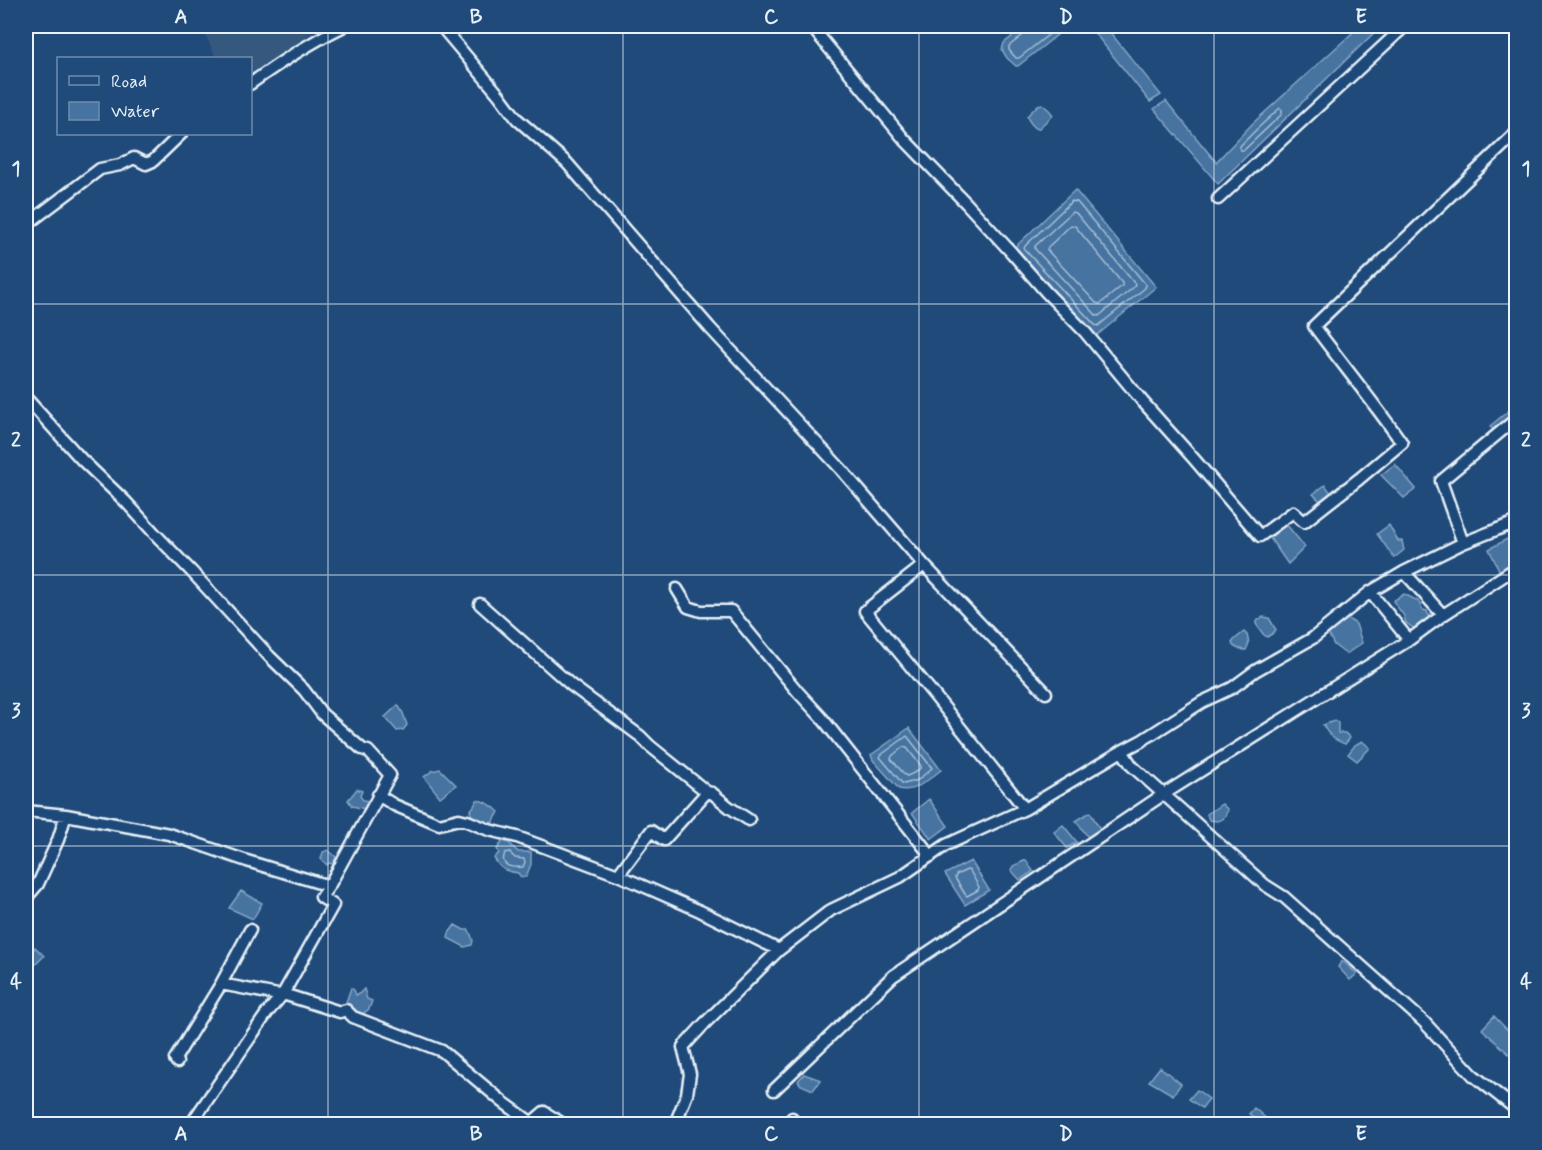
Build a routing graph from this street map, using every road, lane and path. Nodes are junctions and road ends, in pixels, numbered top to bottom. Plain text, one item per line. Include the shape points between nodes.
1 (344, 26) edge
2 (441, 26) edge
3 (811, 26) edge
4 (1405, 26) edge
5 (252, 83) edge
6 (1516, 133) edge
7 (180, 135) edge
8 (1218, 199) dead end
9 (26, 225) edge
10 (26, 398) edge
11 (1516, 419) edge
12 (1514, 523) edge
13 (1516, 537) edge
14 (1463, 543) junction
15 (924, 565) junction
16 (1516, 568) edge
17 (1404, 572) junction
18 (677, 589) dead end
19 (1370, 592) junction
20 (480, 604) dead end
21 (1443, 615) junction
22 (1409, 640) junction
23 (1046, 693) dead end
24 (1122, 751) junction
25 (707, 792) junction
26 (1164, 794) junction
27 (378, 795) junction
28 (1025, 809) junction
29 (26, 811) edge
30 (66, 815) junction
31 (749, 820) dead end
32 (931, 856) junction
33 (618, 875) junction
34 (329, 886) junction
35 (26, 898) edge
36 (250, 930) dead end
37 (779, 950) junction
38 (221, 984) junction
39 (283, 994) junction
40 (177, 1062) dead end
41 (774, 1090) dead end
42 (1516, 1109) edge
43 (195, 1118) dead end
44 (531, 1124) edge
45 (563, 1125) edge
46 (675, 1125) edge

1 - 5 street via 301,48
2 - 15 street via 517,119 567,163
3 - 6 street via 904,140 1085,332 1260,536 1293,512 1304,522 1402,443 1314,326
4 - 8 street
7 - 9 street via 146,164 134,158 100,169
10 - 27 street via 304,690 322,714 368,751 390,775
11 - 14 street via 1441,481
12 - 13 street
12 - 14 street
14 - 17 street
15 - 23 street
15 - 28 street via 865,611
16 - 21 street
17 - 19 street
17 - 21 street
18 - 32 street via 688,607 731,611
19 - 22 street
19 - 24 street via 1313,638
20 - 25 street via 571,685 640,735
21 - 22 street
22 - 26 street
24 - 26 street via 1132,766
24 - 28 street
25 - 31 street
25 - 33 street via 664,840 651,831
26 - 41 street via 892,976
26 - 42 street via 1424,1022 1473,1075
27 - 33 street via 439,824 467,821
27 - 34 street
28 - 32 street via 946,845
29 - 30 street
30 - 34 street via 169,834
30 - 35 street via 38,884
32 - 37 street via 900,877 831,910
33 - 37 street
34 - 39 street via 321,897 333,905
36 - 38 street
37 - 46 street via 683,1047 690,1074
38 - 39 street
38 - 40 street via 175,1059
39 - 43 street
39 - 44 street via 340,1012 346,1010 353,1017 442,1051
44 - 45 street via 544,1112

